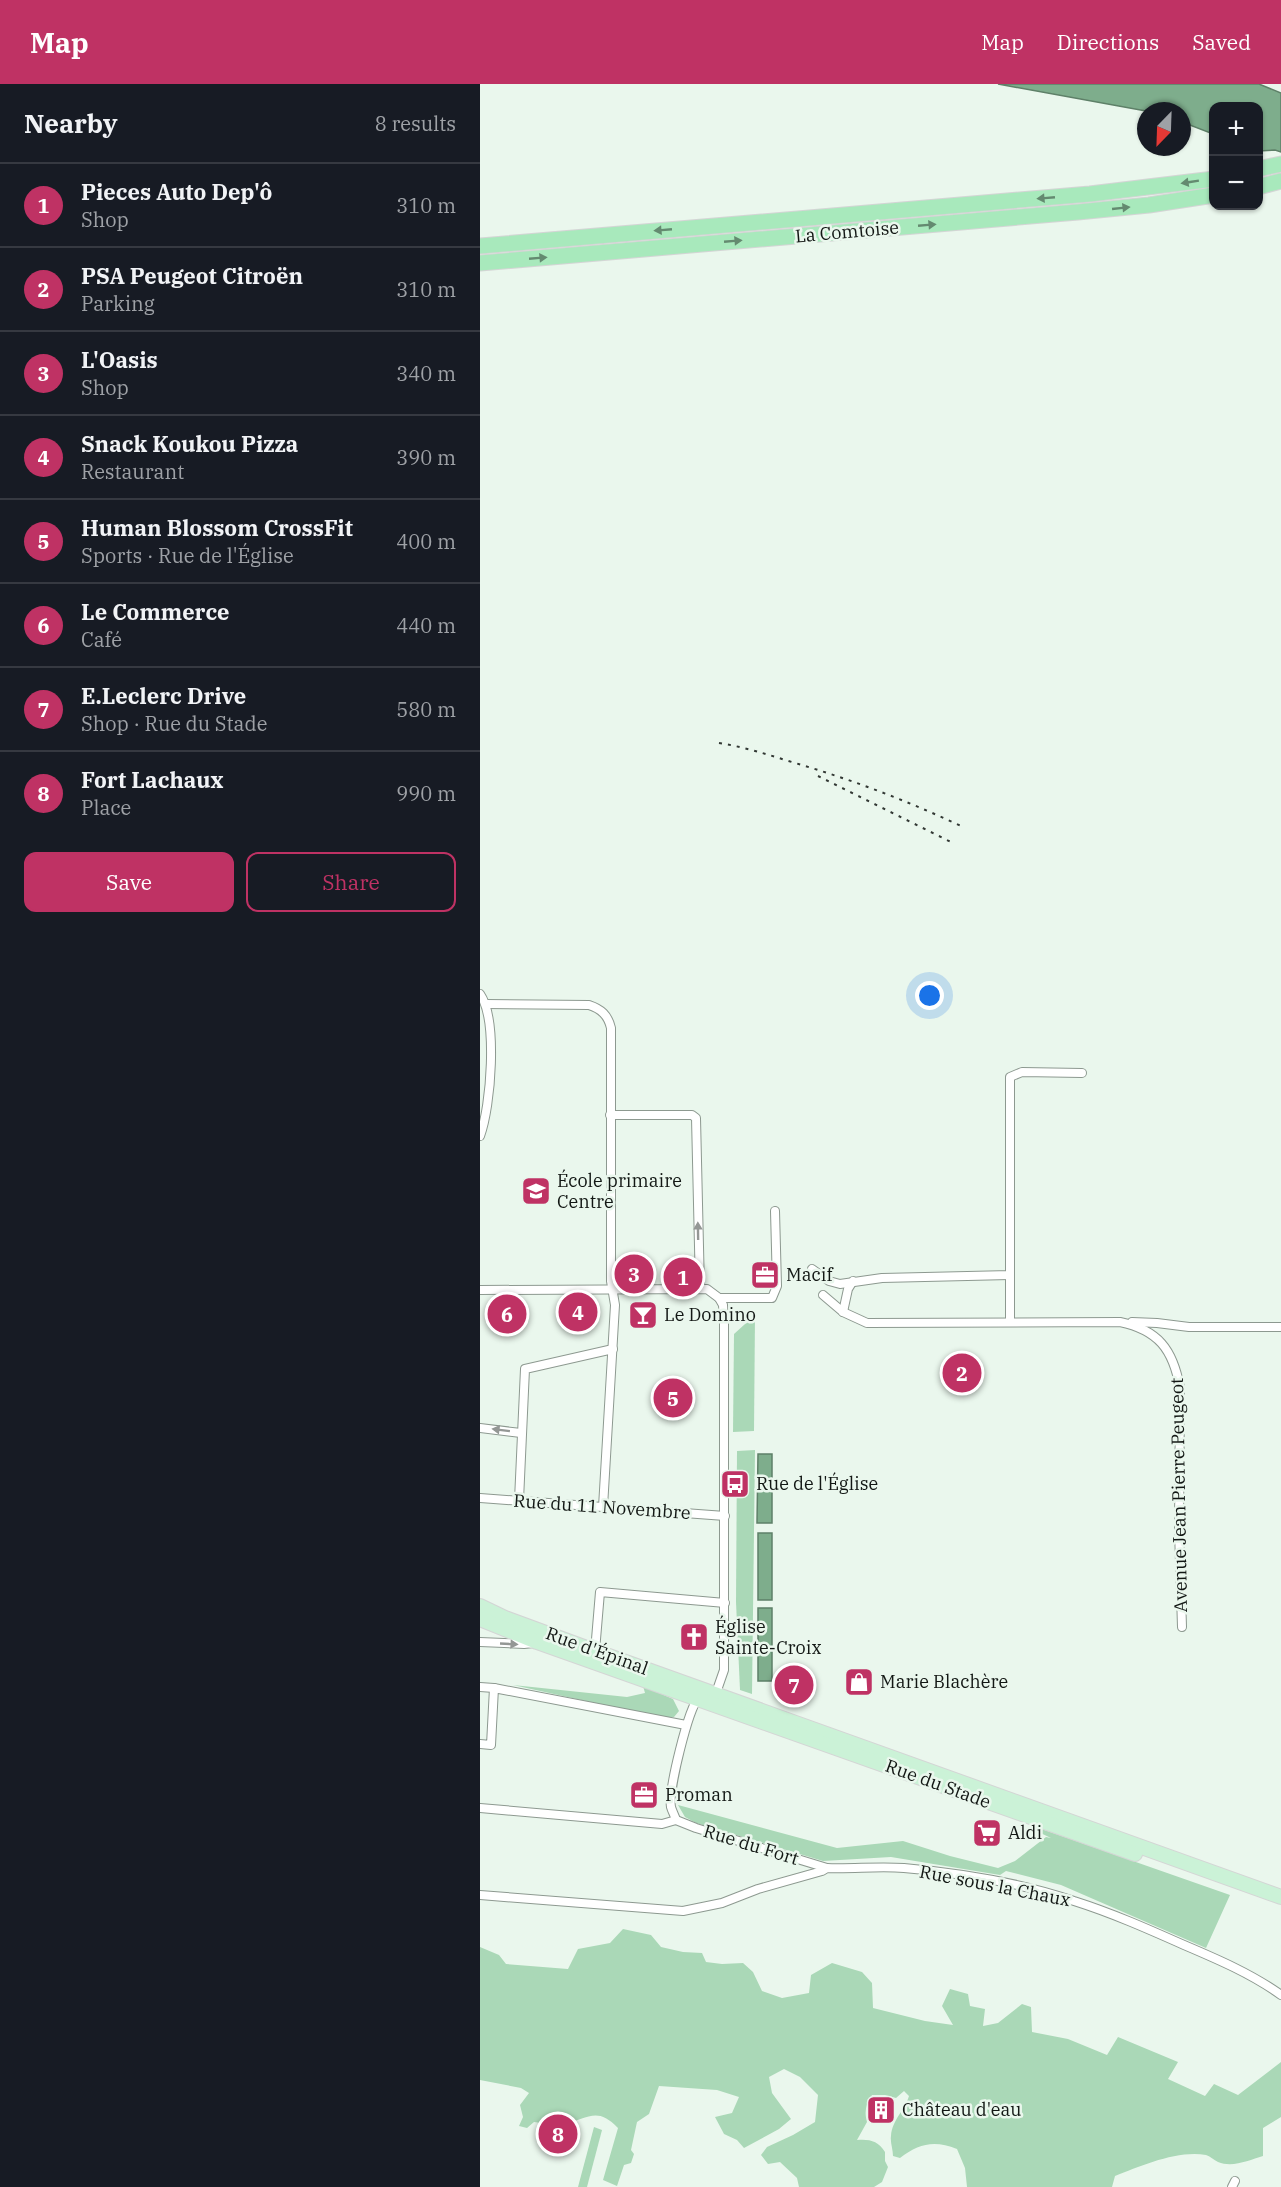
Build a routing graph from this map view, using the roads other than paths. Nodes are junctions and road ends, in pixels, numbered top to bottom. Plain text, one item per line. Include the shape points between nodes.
1 (1279, 165) edge
2 (1263, 168) edge
3 (1209, 180) edge
4 (1281, 181) edge
5 (1263, 186) edge
6 (1208, 196) edge
7 (480, 246) edge
8 (480, 263) edge
9 (480, 994) edge
10 (486, 1004) junction
11 (1082, 1073) dead end
12 (600, 1095) dead end
13 (610, 1095) junction
14 (610, 1115) junction
15 (480, 1136) edge
16 (775, 1211) dead end
17 (812, 1269) dead end
18 (1010, 1275) junction
19 (853, 1281) junction
20 (700, 1289) junction
21 (480, 1290) edge
22 (613, 1290) junction
23 (823, 1294) dead end
24 (719, 1298) junction
25 (843, 1312) junction
26 (1010, 1322) junction
27 (1120, 1322) junction
28 (1281, 1327) edge
29 (614, 1349) junction
30 (480, 1428) edge
31 (521, 1433) junction
32 (480, 1498) edge
33 (519, 1500) junction
34 (603, 1507) junction
35 (724, 1516) junction
36 (725, 1603) junction
37 (480, 1606) edge
38 (480, 1619) edge
39 (1182, 1627) dead end
40 (480, 1642) edge
41 (537, 1642) junction
42 (595, 1651) junction
43 (480, 1687) edge
44 (494, 1688) junction
45 (716, 1693) junction
46 (698, 1698) junction
47 (725, 1707) junction
48 (686, 1725) junction
49 (480, 1744) edge
50 (480, 1808) edge
51 (676, 1820) junction
52 (827, 1868) junction
53 (480, 1896) edge
54 (1281, 1897) edge
55 (1281, 1906) edge
56 (1281, 1995) edge

1 - 2 highway
3 -> 7 highway, La Comtoise
4 - 5 highway
8 -> 6 highway, La Comtoise via 1097,211
9 - 10 street
10 - 13 street via 597,1008 609,1019 611,1028
10 - 15 street via 490,1086
11 - 18 street via 1022,1072 1010,1077
12 - 13 street
13 - 14 street
20 -> 14 street via 696,1118
14 - 22 street
16 - 24 street via 777,1286 772,1298
17 - 19 street via 829,1281
18 - 19 street
18 - 26 street
19 - 25 street
20 - 22 street
20 - 24 street
21 - 22 street
22 - 29 street
23 - 25 street, Avenue Jean Pierre Peugeot
24 - 35 street via 723,1305
25 - 26 street, Avenue Jean Pierre Peugeot via 867,1323
26 - 27 street, Avenue Jean Pierre Peugeot
27 - 28 street, Avenue Jean Pierre Peugeot
27 - 39 street, Avenue Jean Pierre Peugeot via 1158,1337 1177,1371
29 - 31 street via 525,1369
29 - 34 street
31 -> 30 street
31 - 33 street
32 - 33 street, Rue du 11 Novembre
33 - 34 street, Rue du 11 Novembre
34 - 35 street, Rue du 11 Novembre
35 - 36 street
36 - 42 street via 600,1592
36 - 45 street via 724,1670
37 - 42 main road, Rue d'Épinal
38 - 41 main road, Rue d'Épinal
40 -> 41 street
41 - 46 main road, Rue d'Épinal
42 - 45 main road, Rue d'Épinal
43 - 44 street
44 - 48 street
44 - 49 street via 491,1746
45 - 46 street
45 - 47 street
45 - 54 main road, Rue du Stade
46 - 47 main road, Rue du Stade
46 - 48 street
47 - 55 main road, Rue du Stade
48 - 51 street via 670,1806
50 - 51 street via 662,1824
51 - 52 street, Rue du Fort
52 - 53 street, Rue sous la Chaux via 722,1903 683,1911
52 - 56 street, Rue sous la Chaux via 906,1868 1056,1896 1149,1929

